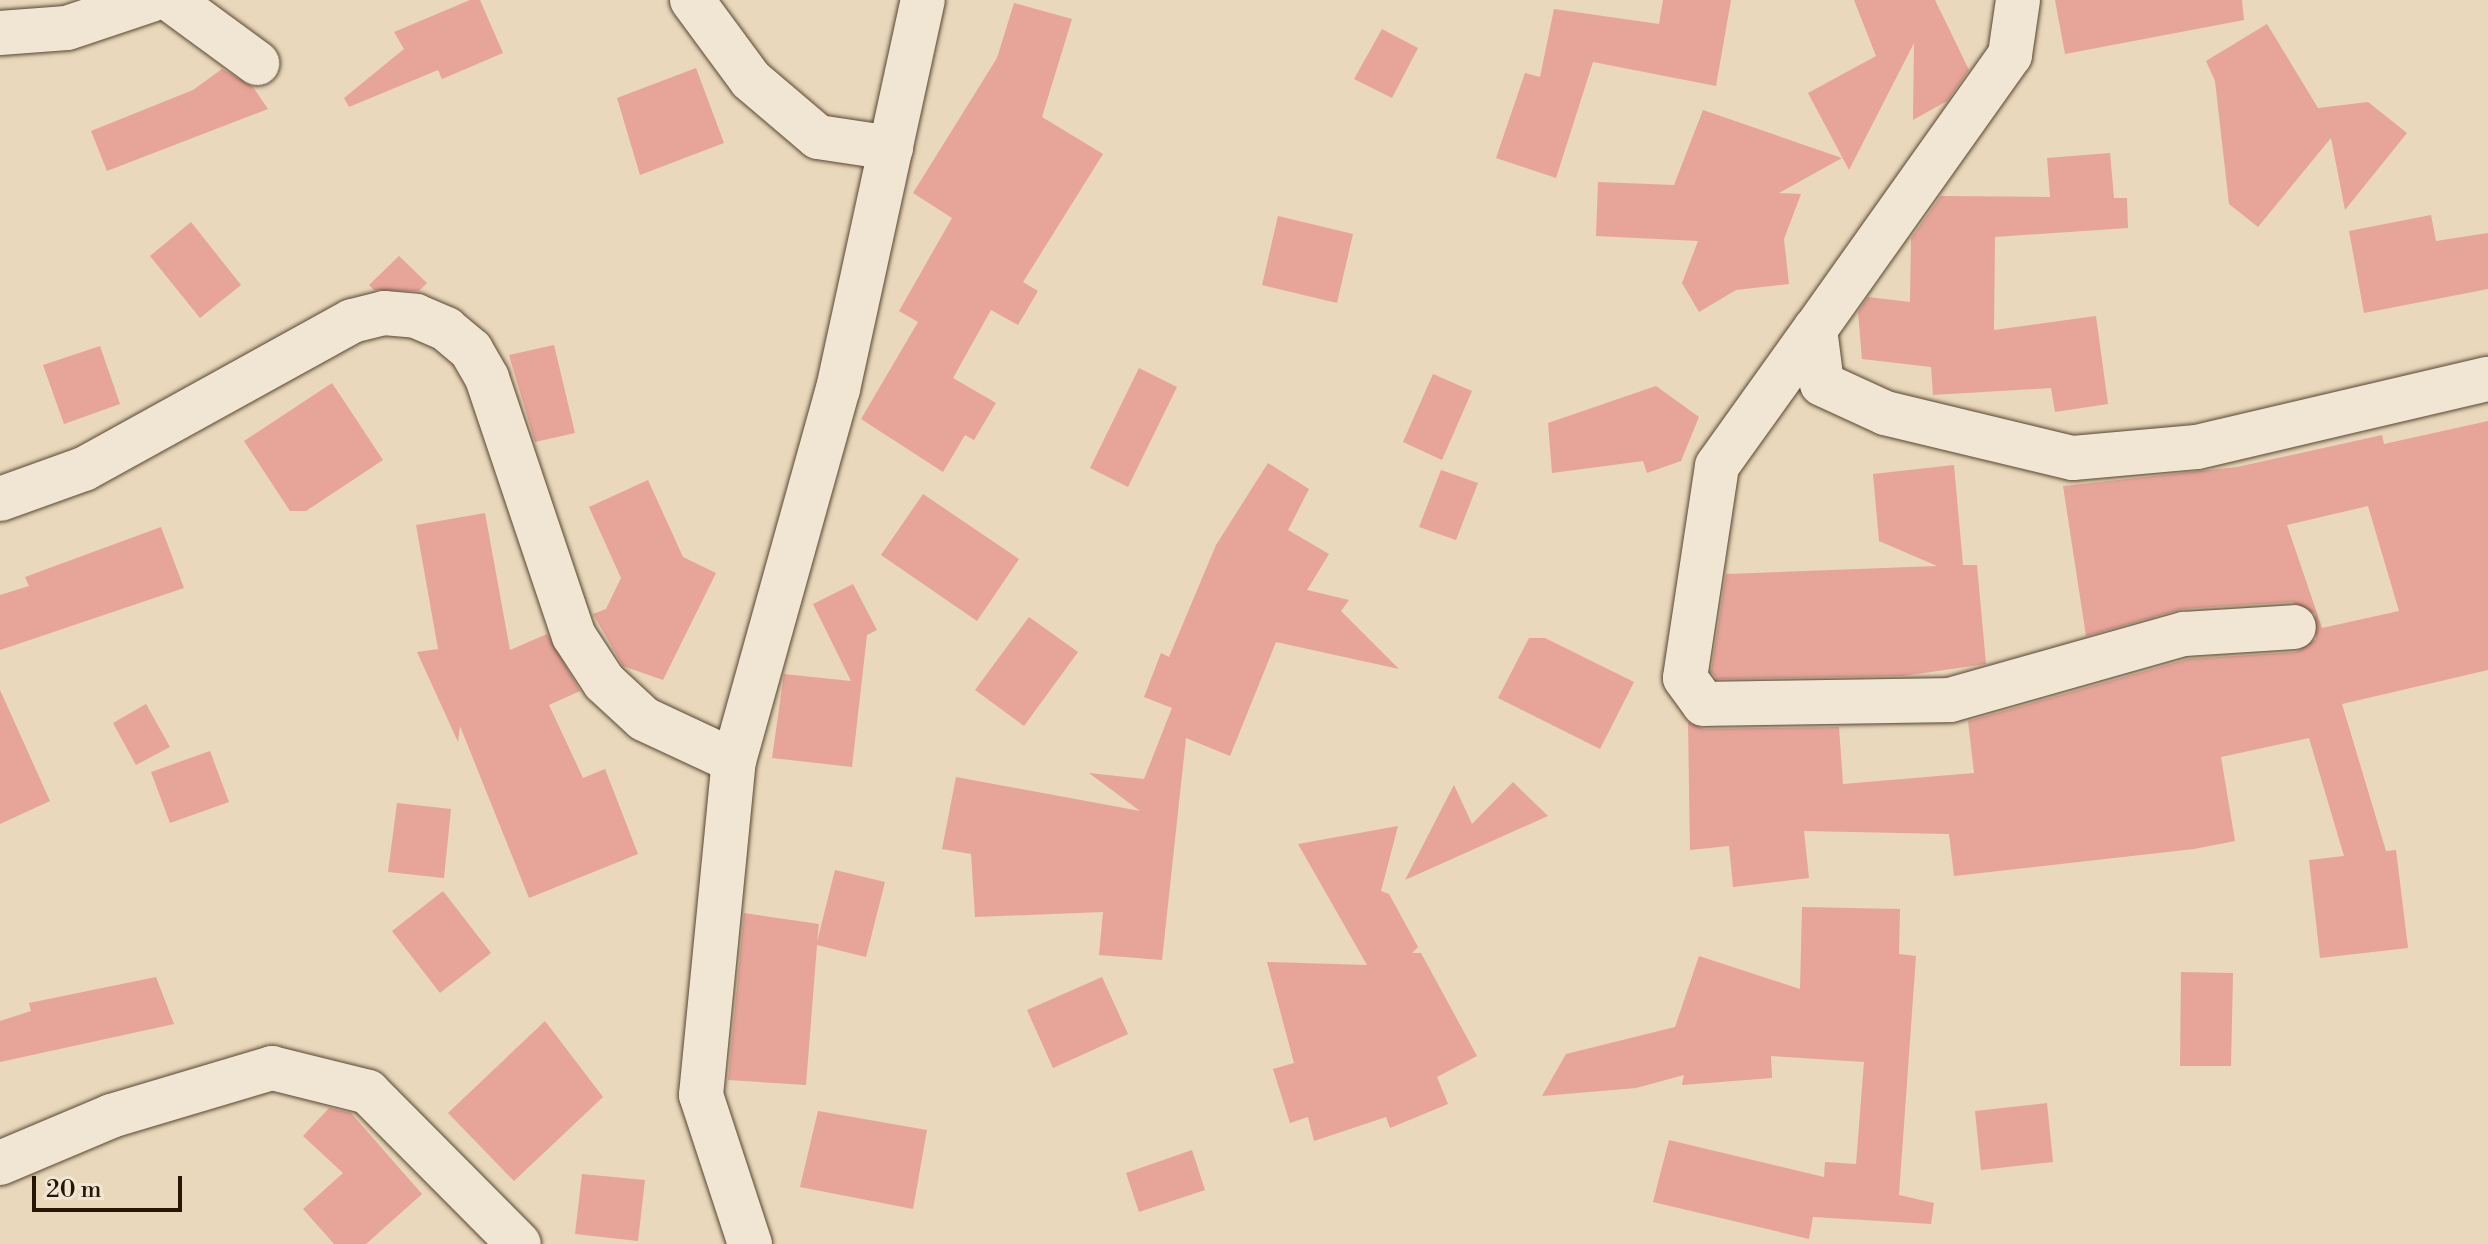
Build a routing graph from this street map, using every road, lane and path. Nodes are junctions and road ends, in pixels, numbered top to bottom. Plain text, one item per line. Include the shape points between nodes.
1 (151, 0) edge
2 (171, 0) edge
3 (692, 0) edge
4 (923, 0) edge
5 (2018, 0) edge
6 (0, 33) edge
7 (257, 63) dead end
8 (891, 148) junction
9 (1815, 329) junction
10 (2488, 379) edge
11 (0, 499) edge
12 (2294, 627) dead end
13 (734, 761) junction
14 (0, 1163) edge
15 (519, 1244) edge
16 (750, 1244) edge

1 - 6 street via 67,28
2 - 7 street
3 - 8 street via 751,80 818,137
4 - 8 street
5 - 9 street via 2010,55
8 - 13 street via 838,389
9 - 10 street via 1822,384 1885,413 2073,458 2197,447
9 - 12 street via 1717,466 1685,678 1704,704 1950,700 2184,634
11 - 13 street via 84,469 352,321 384,313 416,316 446,329 471,350 487,378 574,636 604,682 644,719
13 - 16 street via 701,1095
14 - 15 street via 111,1116 272,1068 368,1092

